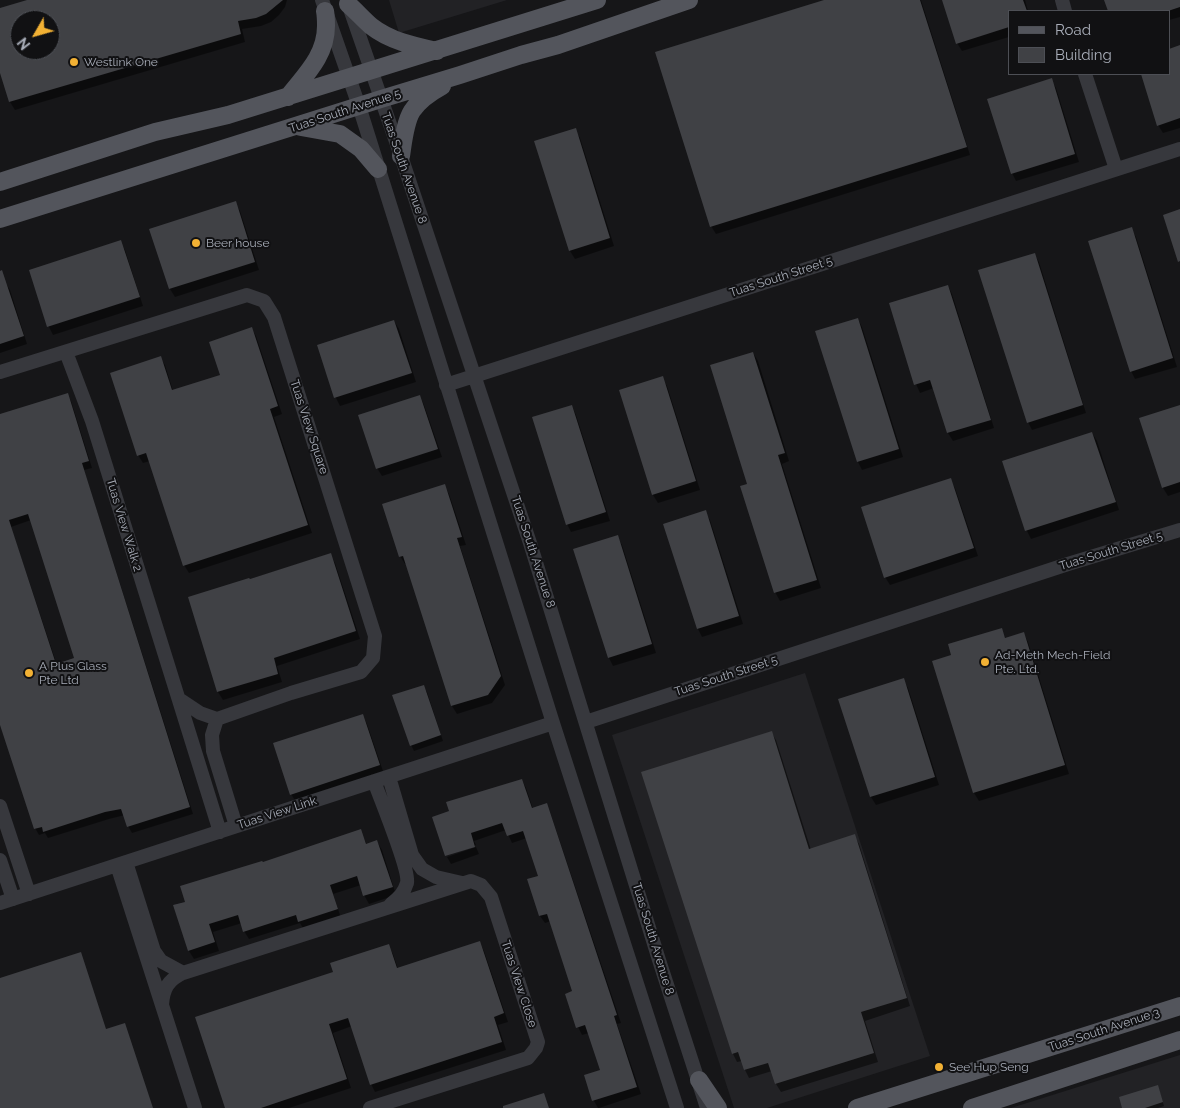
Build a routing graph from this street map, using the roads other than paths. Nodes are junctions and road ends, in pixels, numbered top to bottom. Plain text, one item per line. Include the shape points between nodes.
1 (597, 0) edge
2 (689, 0) edge
3 (348, 2) edge
4 (323, 5) edge
5 (437, 51) junction
6 (371, 71) junction
7 (460, 75) junction
8 (1085, 75) edge
9 (348, 77) junction
10 (288, 97) junction
11 (381, 99) junction
12 (359, 106) junction
13 (294, 127) junction
14 (1180, 149) edge
15 (401, 156) junction
16 (378, 169) junction
17 (1116, 169) junction
18 (0, 182) edge
19 (0, 219) edge
20 (66, 352) junction
21 (0, 372) edge
22 (474, 376) junction
23 (446, 385) junction
24 (1180, 530) edge
25 (179, 699) junction
26 (216, 719) junction
27 (586, 722) junction
28 (553, 723) junction
29 (388, 777) junction
30 (374, 781) junction
31 (0, 806) edge
32 (236, 826) junction
33 (220, 832) junction
34 (0, 860) edge
35 (121, 864) junction
36 (464, 884) junction
37 (29, 894) junction
38 (6, 901) edge
39 (387, 908) junction
40 (183, 973) junction
41 (162, 1006) junction
42 (1180, 1006) edge
43 (1180, 1040) edge
44 (699, 1080) junction
45 (195, 1108) edge
46 (370, 1108) edge
47 (677, 1108) edge
48 (707, 1108) edge
49 (718, 1108) edge
50 (857, 1108) edge
51 (972, 1108) edge

1 - 5 main road
2 - 7 main road, Tuas South Avenue 5
3 - 5 main road via 385,34 407,44
3 - 6 street, Tuas South Avenue 8
4 - 9 street, Tuas South Avenue 8
4 - 10 main road via 326,28 322,48 311,70
5 - 6 main road
6 - 9 main road
6 - 11 street, Tuas South Avenue 8
7 - 11 main road, Tuas South Avenue 5
7 - 15 main road via 439,87 411,112
8 - 17 street
9 - 10 main road
9 - 12 street, Tuas South Avenue 8
10 - 18 main road via 155,132
11 - 12 main road, Tuas South Avenue 5
11 - 15 street, Tuas South Avenue 8
12 - 13 main road, Tuas South Avenue 5
12 - 16 street, Tuas South Avenue 8
13 - 16 main road via 340,134 361,149
13 - 19 main road, Tuas South Avenue 5
14 - 17 street, Tuas South Street 5
15 - 22 street, Tuas South Avenue 8
16 - 23 street, Tuas South Avenue 8
17 - 22 street, Tuas South Street 5
20 - 21 street, Tuas View Square
20 - 25 street, Tuas View Walk 2 via 92,421
20 - 26 street, Tuas View Square via 247,295 264,301 274,317 376,636 374,658 361,672
22 - 23 street, Tuas South Street 5
22 - 27 street, Tuas South Avenue 8
23 - 28 street, Tuas South Avenue 8
24 - 27 street, Tuas South Street 5
25 - 26 street
25 - 33 street, Tuas View Walk 2
26 - 32 street via 213,751
27 - 44 street, Tuas South Avenue 8
28 - 29 street, Tuas View Link
28 - 47 street, Tuas South Avenue 8
29 - 30 street, Tuas View Link
29 - 36 street, Tuas View Close via 412,856 422,869 436,877
30 - 32 street, Tuas View Link
30 - 39 street via 408,880 402,895
31 - 37 street
32 - 33 street, Tuas View Link
33 - 35 street, Tuas View Link
34 - 38 street
35 - 37 street, Tuas View Link
35 - 40 street via 154,951 161,962
35 - 41 street
36 - 39 street
36 - 46 street, Tuas View Close via 472,881 481,884 490,897 538,1042 536,1048 528,1058
37 - 38 street, Tuas View Link
39 - 40 street
40 - 41 street via 174,978 163,993
41 - 45 street
42 - 50 main road, Tuas South Avenue 3
43 - 51 main road
44 - 48 street, Tuas South Avenue 8
44 - 49 main road

